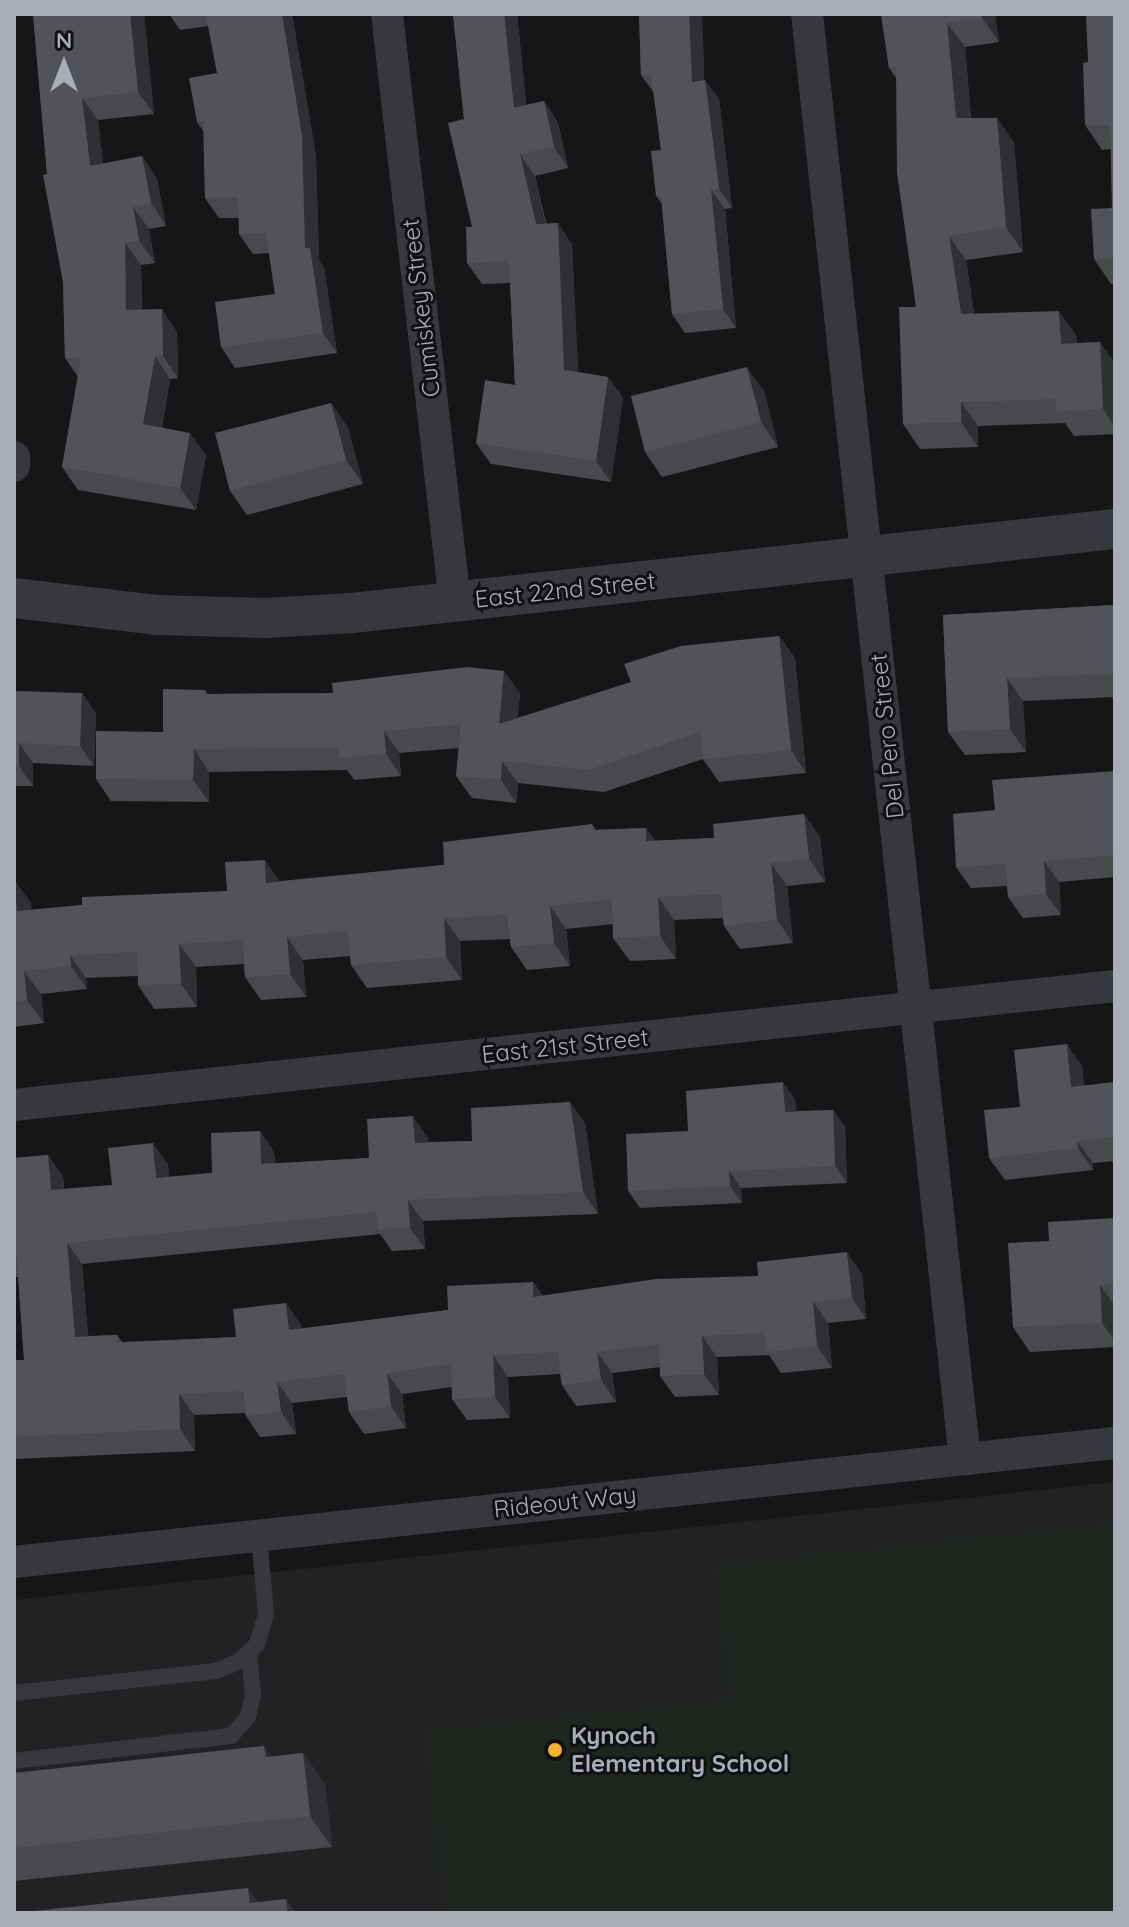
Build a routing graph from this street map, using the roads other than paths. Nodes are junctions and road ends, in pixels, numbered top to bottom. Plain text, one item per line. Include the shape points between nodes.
1 (387, 14) edge
2 (807, 14) edge
3 (14, 457) edge
4 (14, 466) edge
5 (1115, 529) edge
6 (866, 557) junction
7 (14, 598) edge
8 (455, 602) junction
9 (1115, 986) edge
10 (917, 1009) junction
11 (14, 1105) edge
12 (1115, 1443) edge
13 (965, 1459) junction
14 (259, 1535) junction
15 (14, 1562) edge
16 (249, 1652) junction
17 (14, 1693) edge
18 (14, 1761) edge

1 - 8 street, Cumiskey Street
2 - 6 street, Del Pero Street
3 - 4 street
5 - 6 street, East 22nd Street
6 - 8 street, East 22nd Street
6 - 10 street, Del Pero Street
7 - 8 street, East 22nd Street via 156,615 266,618
9 - 10 street, East 21st Street
10 - 11 street, East 21st Street
10 - 13 street, Del Pero Street
12 - 13 street, Rideout Way
13 - 14 street, Rideout Way
14 - 15 street, Rideout Way
14 - 16 lane via 266,1614 257,1644
16 - 17 lane via 216,1671
16 - 18 lane via 253,1694 248,1717 231,1736

